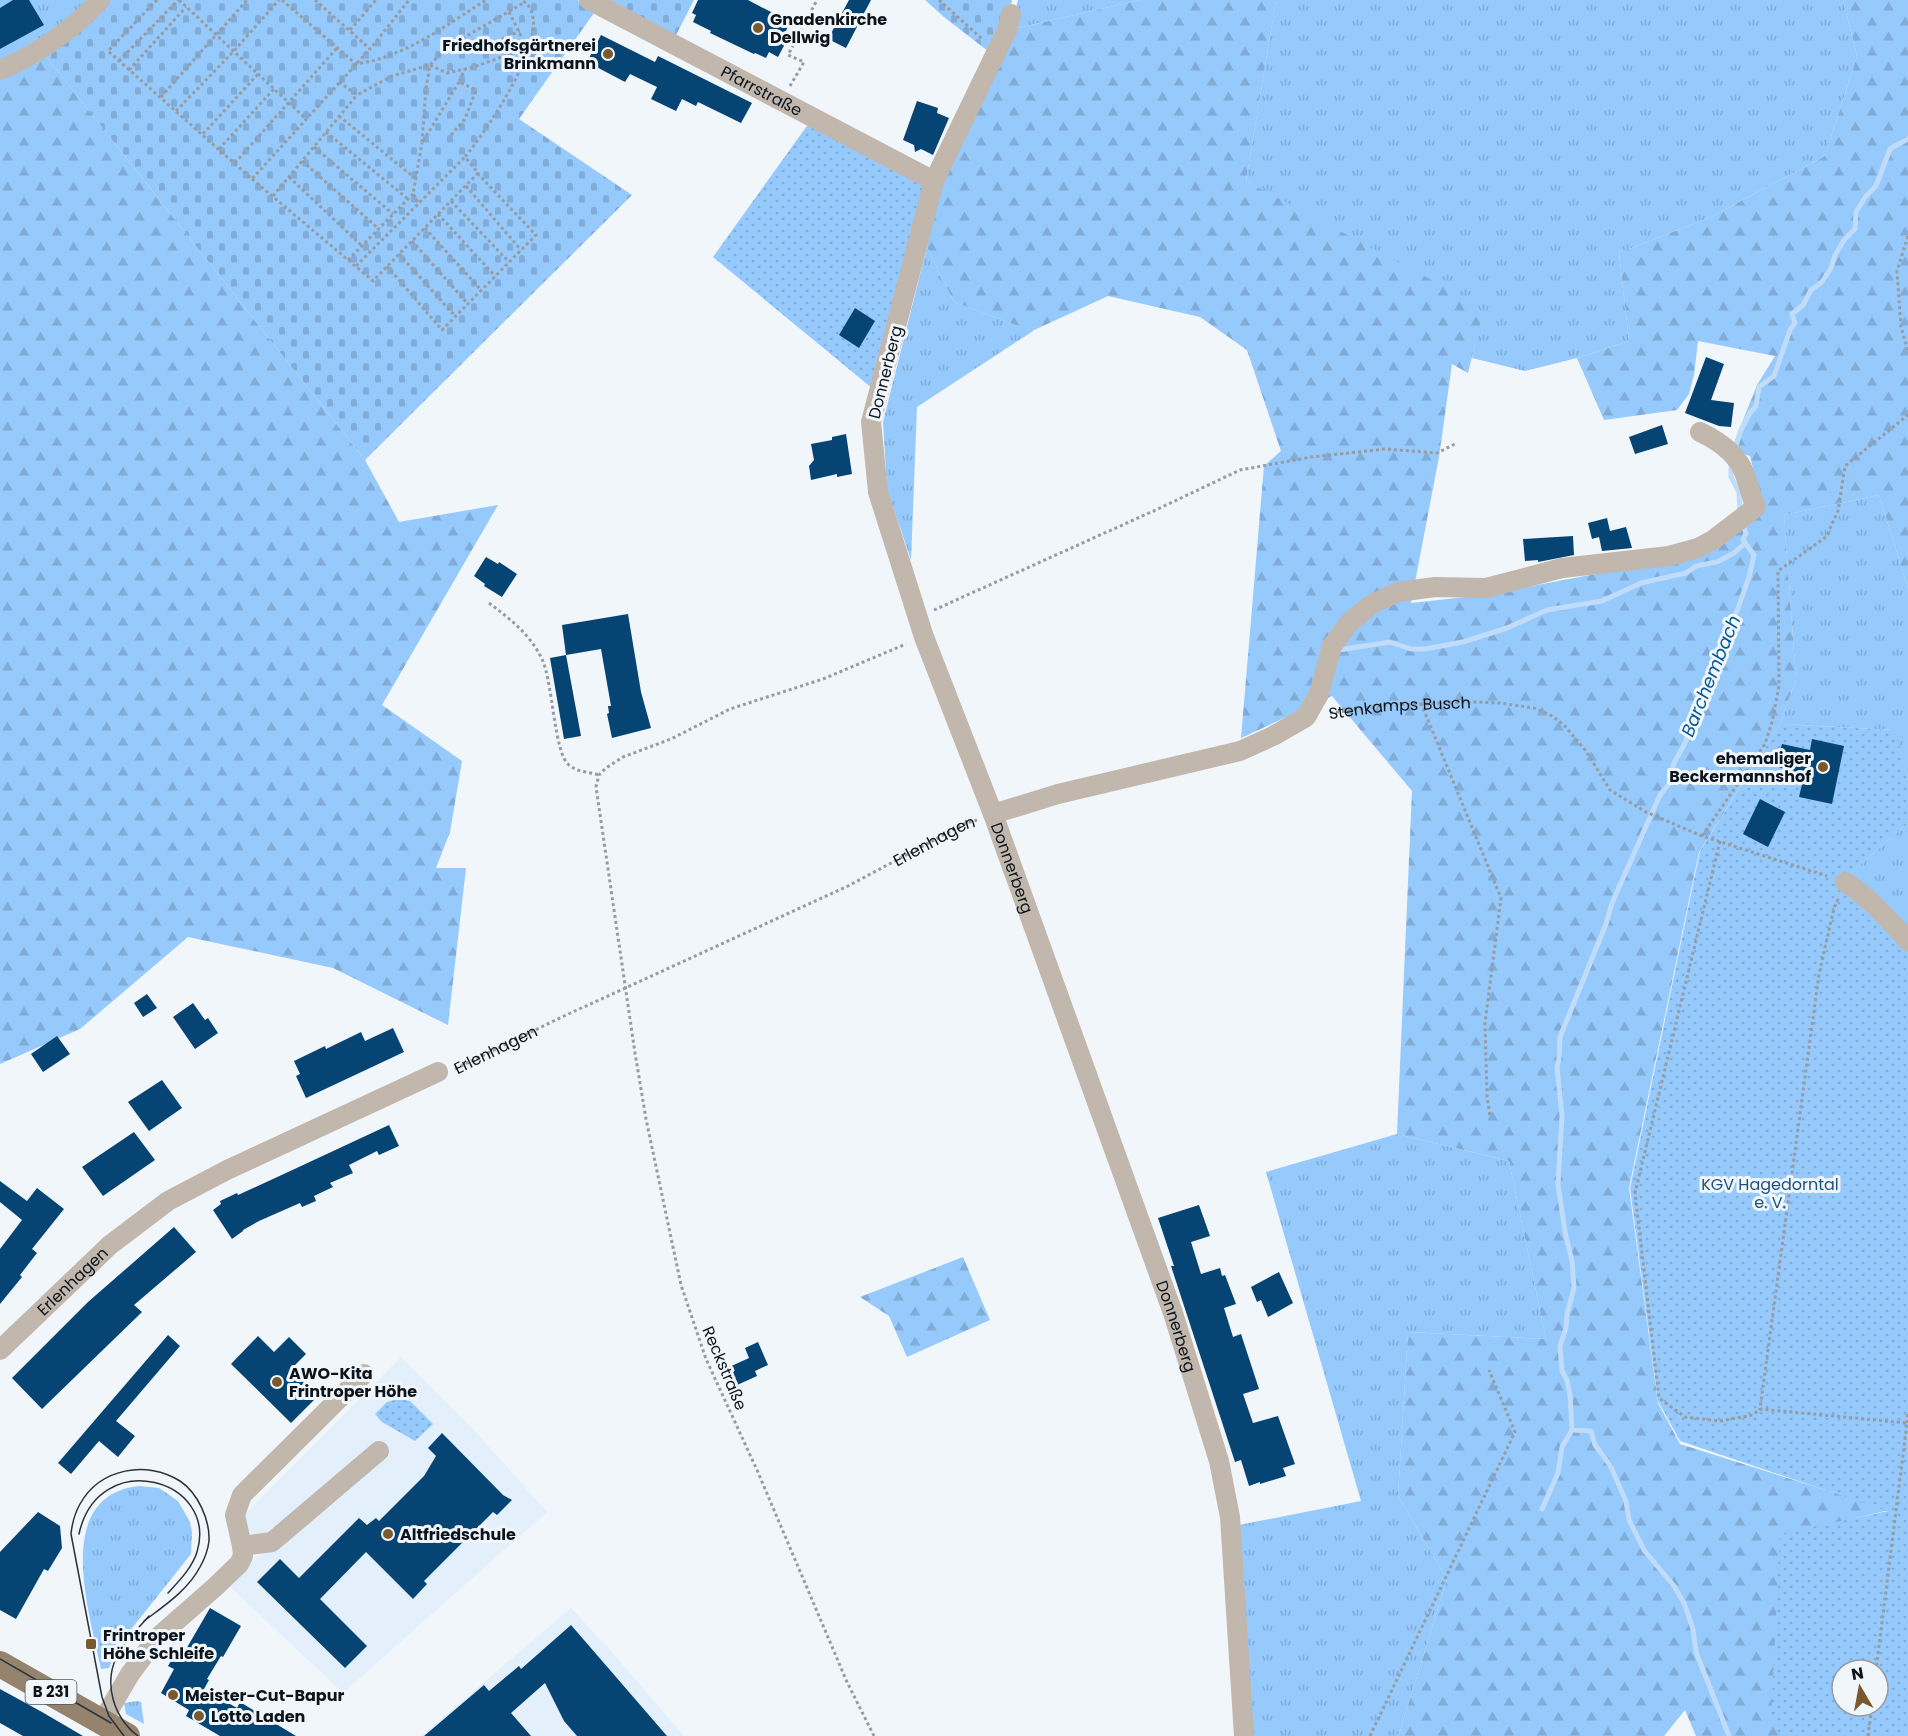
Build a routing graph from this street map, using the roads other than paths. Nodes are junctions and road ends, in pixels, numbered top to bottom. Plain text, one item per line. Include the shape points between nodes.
1 (100, 0) edge
2 (589, 0) edge
3 (1011, 14) dead end
4 (0, 70) edge
5 (934, 181) junction
6 (1700, 432) dead end
7 (993, 814) junction
8 (1845, 882) road end
9 (1908, 941) edge
10 (438, 1072) road end
11 (0, 1350) edge
12 (364, 1374) dead end
13 (379, 1451) dead end
14 (242, 1546) junction
15 (0, 1664) edge
16 (102, 1722) junction
17 (127, 1736) edge
18 (1244, 1736) edge

1 - 4 street via 58,38
2 - 5 street, Pfarrstraße
3 - 5 street, Donnerberg via 1008,28
5 - 7 street, Donnerberg via 871,422 878,492 924,637
6 - 7 street, Stenkamps Busch via 1737,458 1756,507 1713,540 1669,556 1562,568 1486,588 1398,592 1372,604 1349,623 1332,646 1319,694 1306,717 1273,736 1240,751 1058,794
7 - 18 street, Donnerberg via 1173,1313 1220,1461 1232,1539
8 - 9 street via 1876,906
10 - 11 street, Erlenhagen via 168,1201 110,1245
12 - 14 street via 242,1495 236,1515
13 - 14 street via 272,1542
14 - 16 street via 239,1564 157,1638
15 - 16 main road, B 231
16 - 17 main road, B 231

